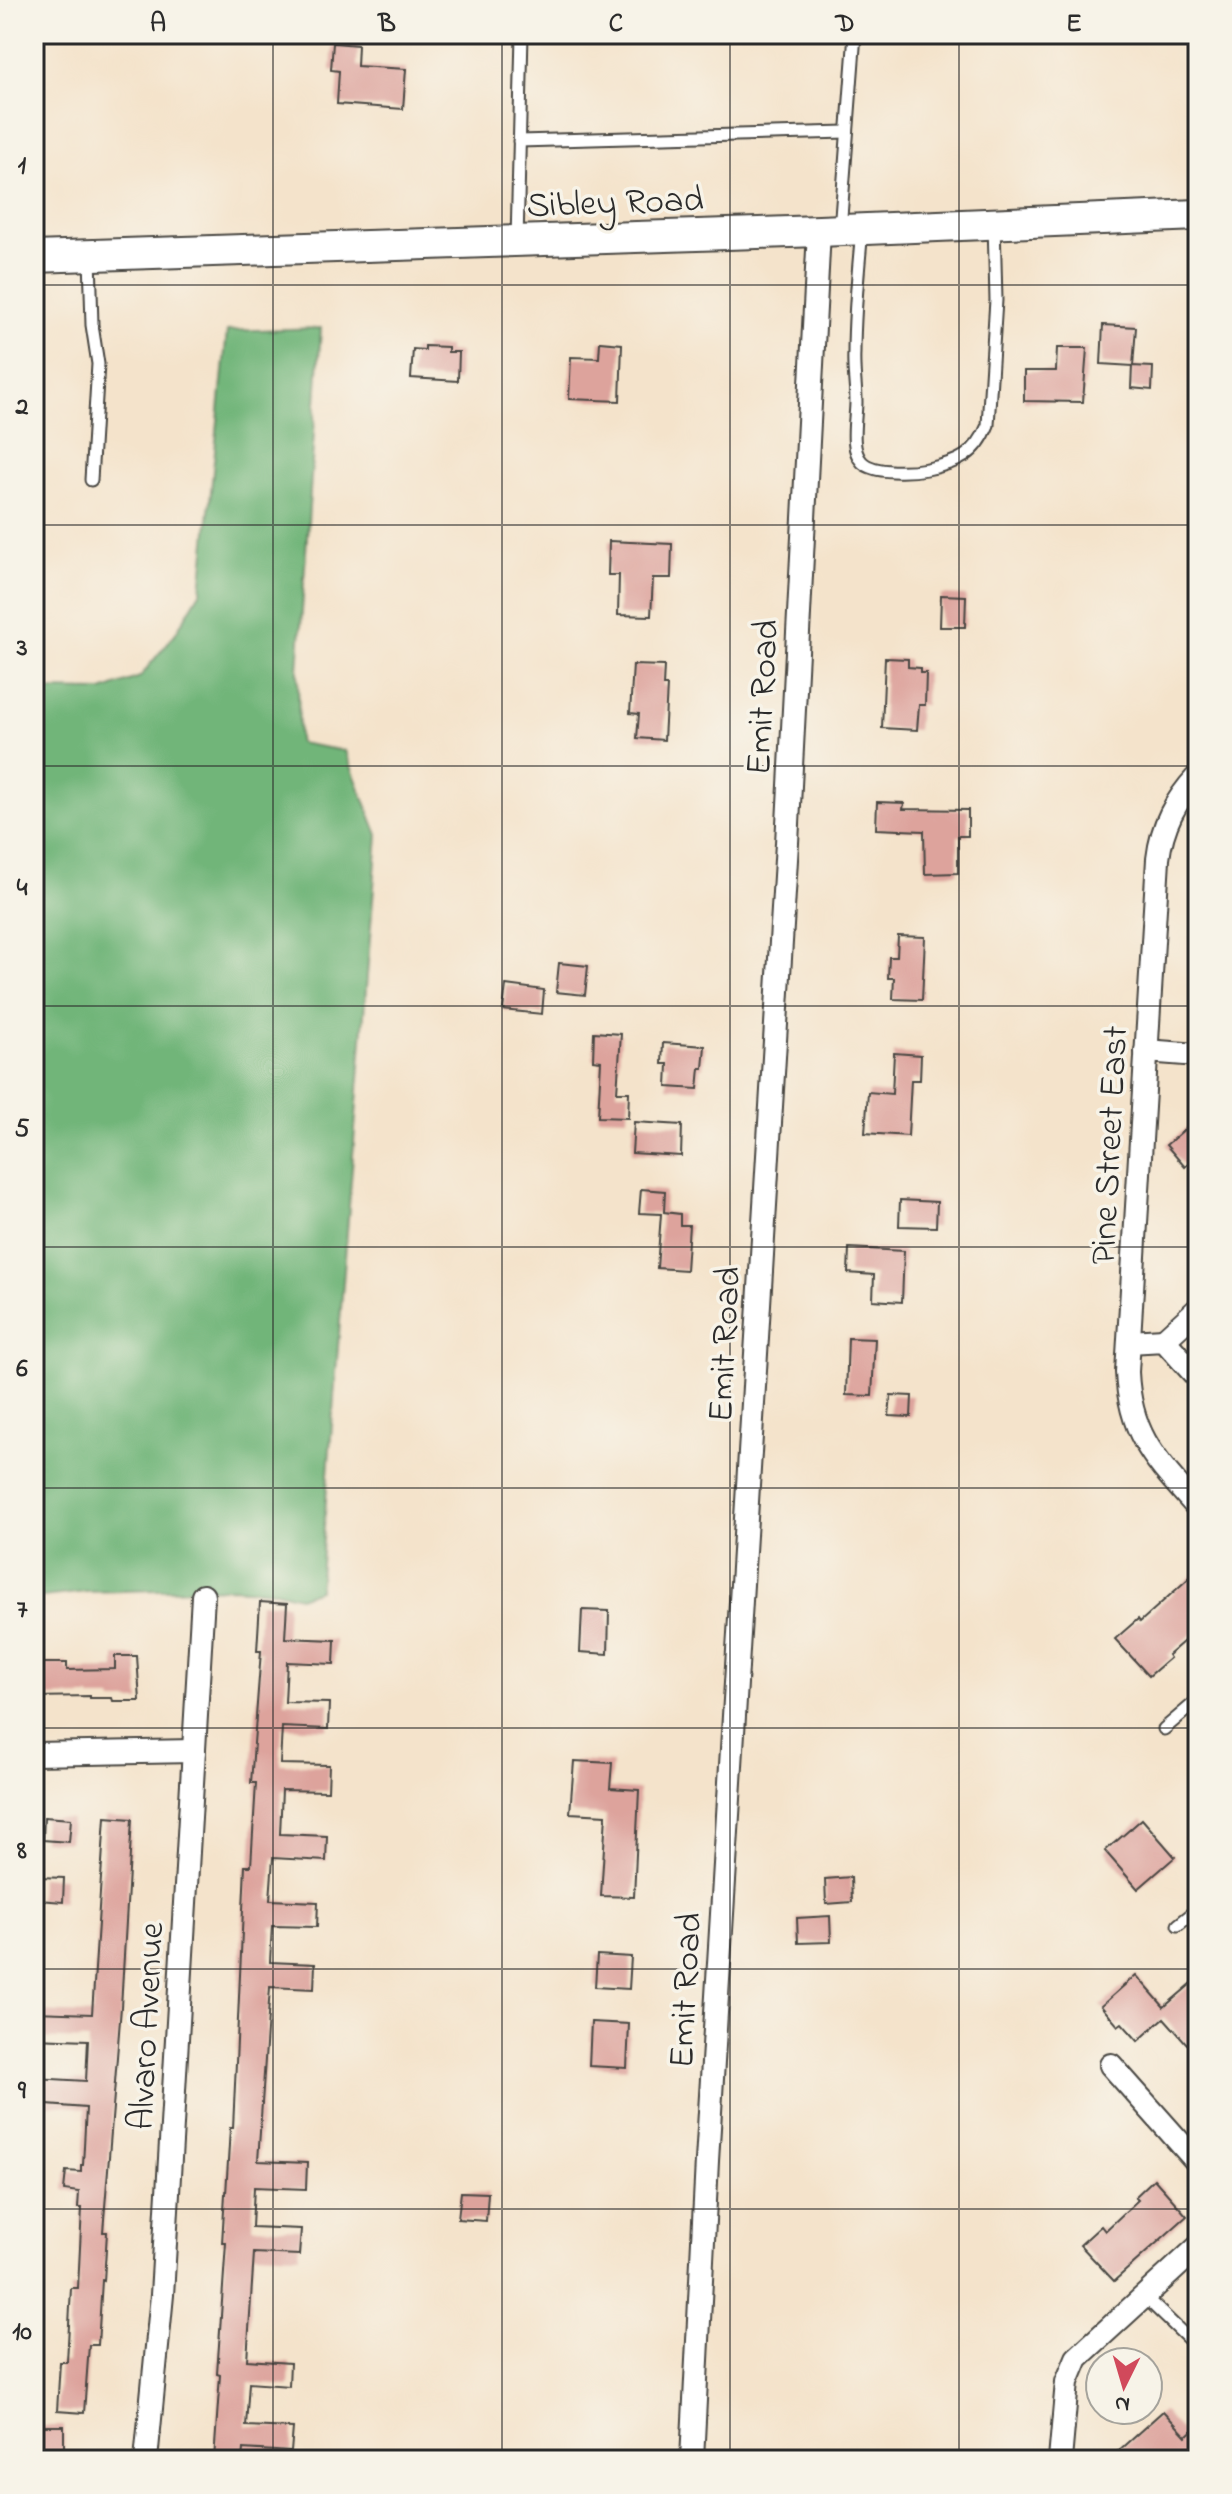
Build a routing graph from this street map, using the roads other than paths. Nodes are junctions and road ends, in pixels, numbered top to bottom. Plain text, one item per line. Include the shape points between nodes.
1 (522, 34) edge
2 (855, 34) edge
3 (847, 132) junction
4 (519, 141) junction
5 (1198, 215) edge
6 (994, 223) junction
7 (840, 230) junction
8 (517, 242) junction
9 (90, 256) junction
10 (34, 257) edge
11 (91, 480) dead end
12 (1198, 776) edge
13 (1146, 1051) junction
14 (1198, 1055) edge
15 (1198, 1309) edge
16 (1164, 1340) junction
17 (1129, 1342) junction
18 (1198, 1378) edge
19 (1198, 1508) edge
20 (203, 1596) dead end
21 (1198, 1700) edge
22 (1164, 1729) dead end
23 (194, 1751) junction
24 (34, 1754) edge
25 (1198, 1909) edge
26 (1178, 1925) dead end
27 (1111, 2065) dead end
28 (1198, 2163) edge
29 (1198, 2247) edge
30 (1144, 2296) junction
31 (1198, 2348) edge
32 (146, 2460) edge
33 (692, 2460) edge
34 (1060, 2460) edge

1 - 4 lane
2 - 3 lane
3 - 4 lane
3 - 7 lane
4 - 8 lane
5 - 6 main road, Sibley Road
6 - 7 main road, Sibley Road
6 - 7 lane via 996,300 988,425 972,452 912,472 871,467 857,454 854,356
7 - 8 main road, Sibley Road
7 - 33 street, Emit Road via 787,843
8 - 9 main road, Sibley Road
9 - 10 main road, Sibley Road
9 - 11 lane via 98,364
12 - 13 street, Pine Street East via 1174,807 1160,842
13 - 14 street
13 - 17 street, Pine Street East
15 - 16 street
16 - 17 street
16 - 18 street
17 - 19 street, Pine Street East via 1128,1395 1143,1440
20 - 23 street, Alvaro Avenue
21 - 22 lane
23 - 24 street
23 - 32 street, Alvaro Avenue via 162,2295
25 - 26 lane
27 - 28 street
29 - 30 street
30 - 31 lane
30 - 34 street via 1086,2348 1071,2369

